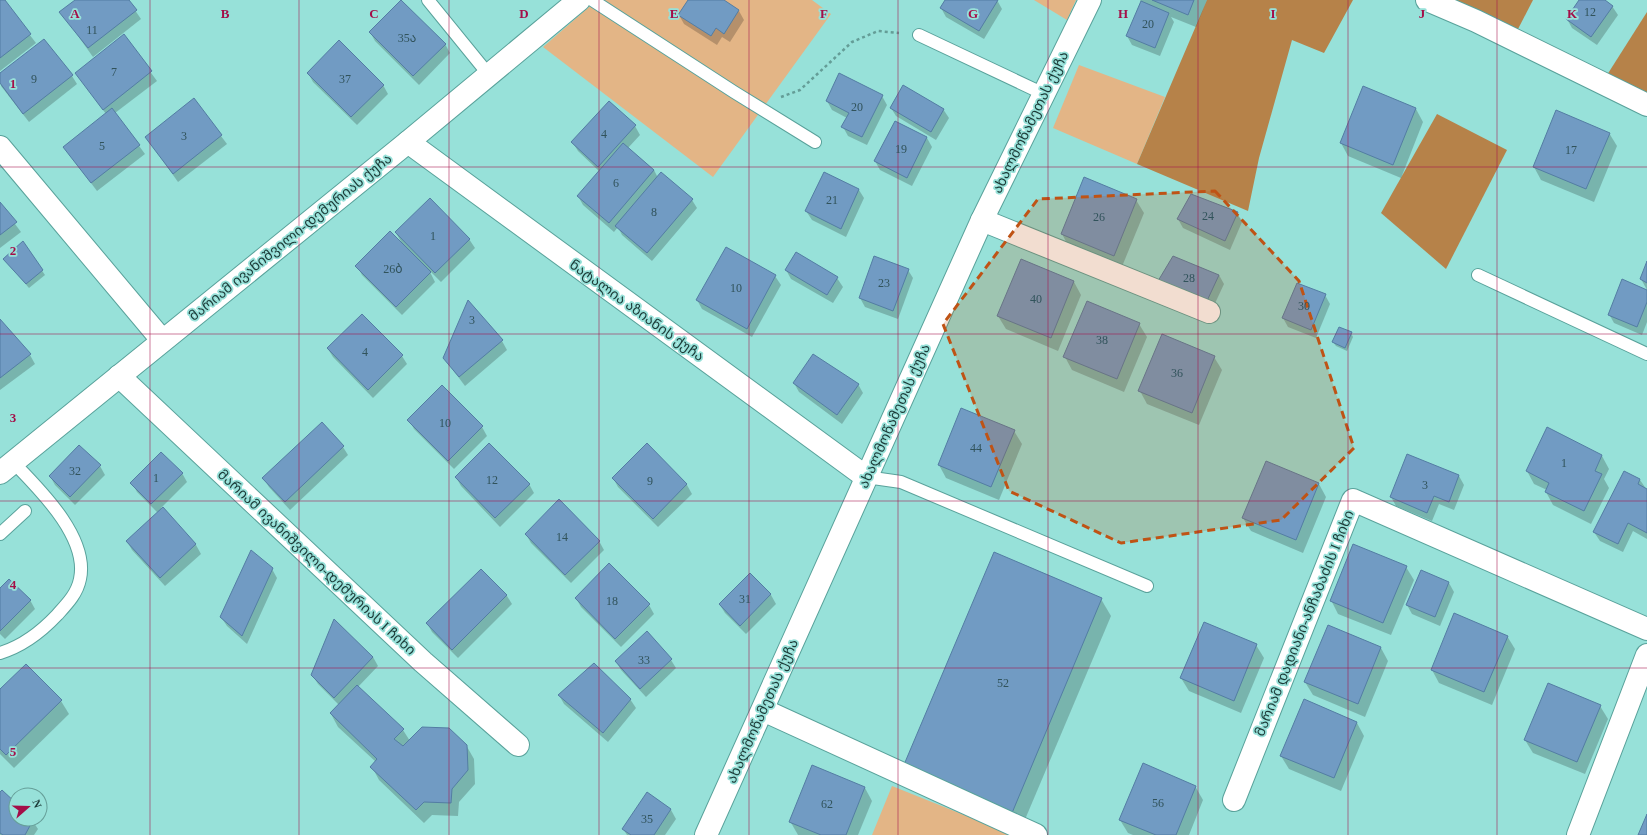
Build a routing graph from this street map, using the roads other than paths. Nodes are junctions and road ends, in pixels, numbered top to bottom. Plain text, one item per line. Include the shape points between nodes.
1 (428, 0) edge
2 (579, 0) edge
3 (592, 0) edge
4 (1090, 0) edge
5 (1427, 0) edge
6 (919, 35) road end
7 (489, 75) junction
8 (1044, 94) junction
9 (1647, 105) edge
10 (408, 142) junction
11 (815, 142) dead end
12 (0, 147) edge
13 (982, 220) junction
14 (1478, 275) dead end
15 (1209, 312) dead end
16 (162, 340) junction
17 (1647, 354) edge
18 (119, 376) junction
19 (6, 467) edge
20 (866, 478) junction
21 (25, 511) dead end
22 (0, 534) edge
23 (1147, 586) dead end
24 (1647, 629) edge
25 (0, 653) edge
26 (1647, 655) edge
27 (763, 710) junction
28 (518, 745) dead end
29 (1234, 800) dead end
30 (706, 835) edge
31 (1036, 835) edge
32 (1578, 835) edge

1 - 7 lane
2 - 7 street, მარიამ ივანიშვილი-დემურიას ქუჩა
3 - 11 lane
4 - 8 street, ახალმოწამეთას ქუჩა
5 - 9 street via 1476,21
6 - 8 lane
7 - 10 street, მარიამ ივანიშვილი-დემურიას ქუჩა
8 - 13 street, ახალმოწამეთას ქუჩა
10 - 16 street, მარიამ ივანიშვილი-დემურიას ქუჩა
10 - 20 street, ნატალია აზიანის ქუჩა
12 - 16 street
13 - 15 street
13 - 20 street, ახალმოწამეთას ქუჩა
14 - 17 lane
16 - 18 street, მარიამ ივანიშვილი-დემურიას ქუჩა
18 - 19 street, მარიამ ივანიშვილი-დემურიას ქუჩა
18 - 28 street, მარიამ ივანიშვილი-დემურიას I ჩიხი via 423,662
19 - 25 lane via 50,501 65,522 80,556 80,579 72,598 43,629 14,649
20 - 23 lane via 901,482
20 - 27 street, ახალმოწამეთას ქუჩა
21 - 22 lane
24 - 29 street, მარიამ დადიანი-ანჩაბაძის I ჩიხი via 1353,500
26 - 32 street
27 - 30 street, ახალმოწამეთას ქუჩა
27 - 31 street

